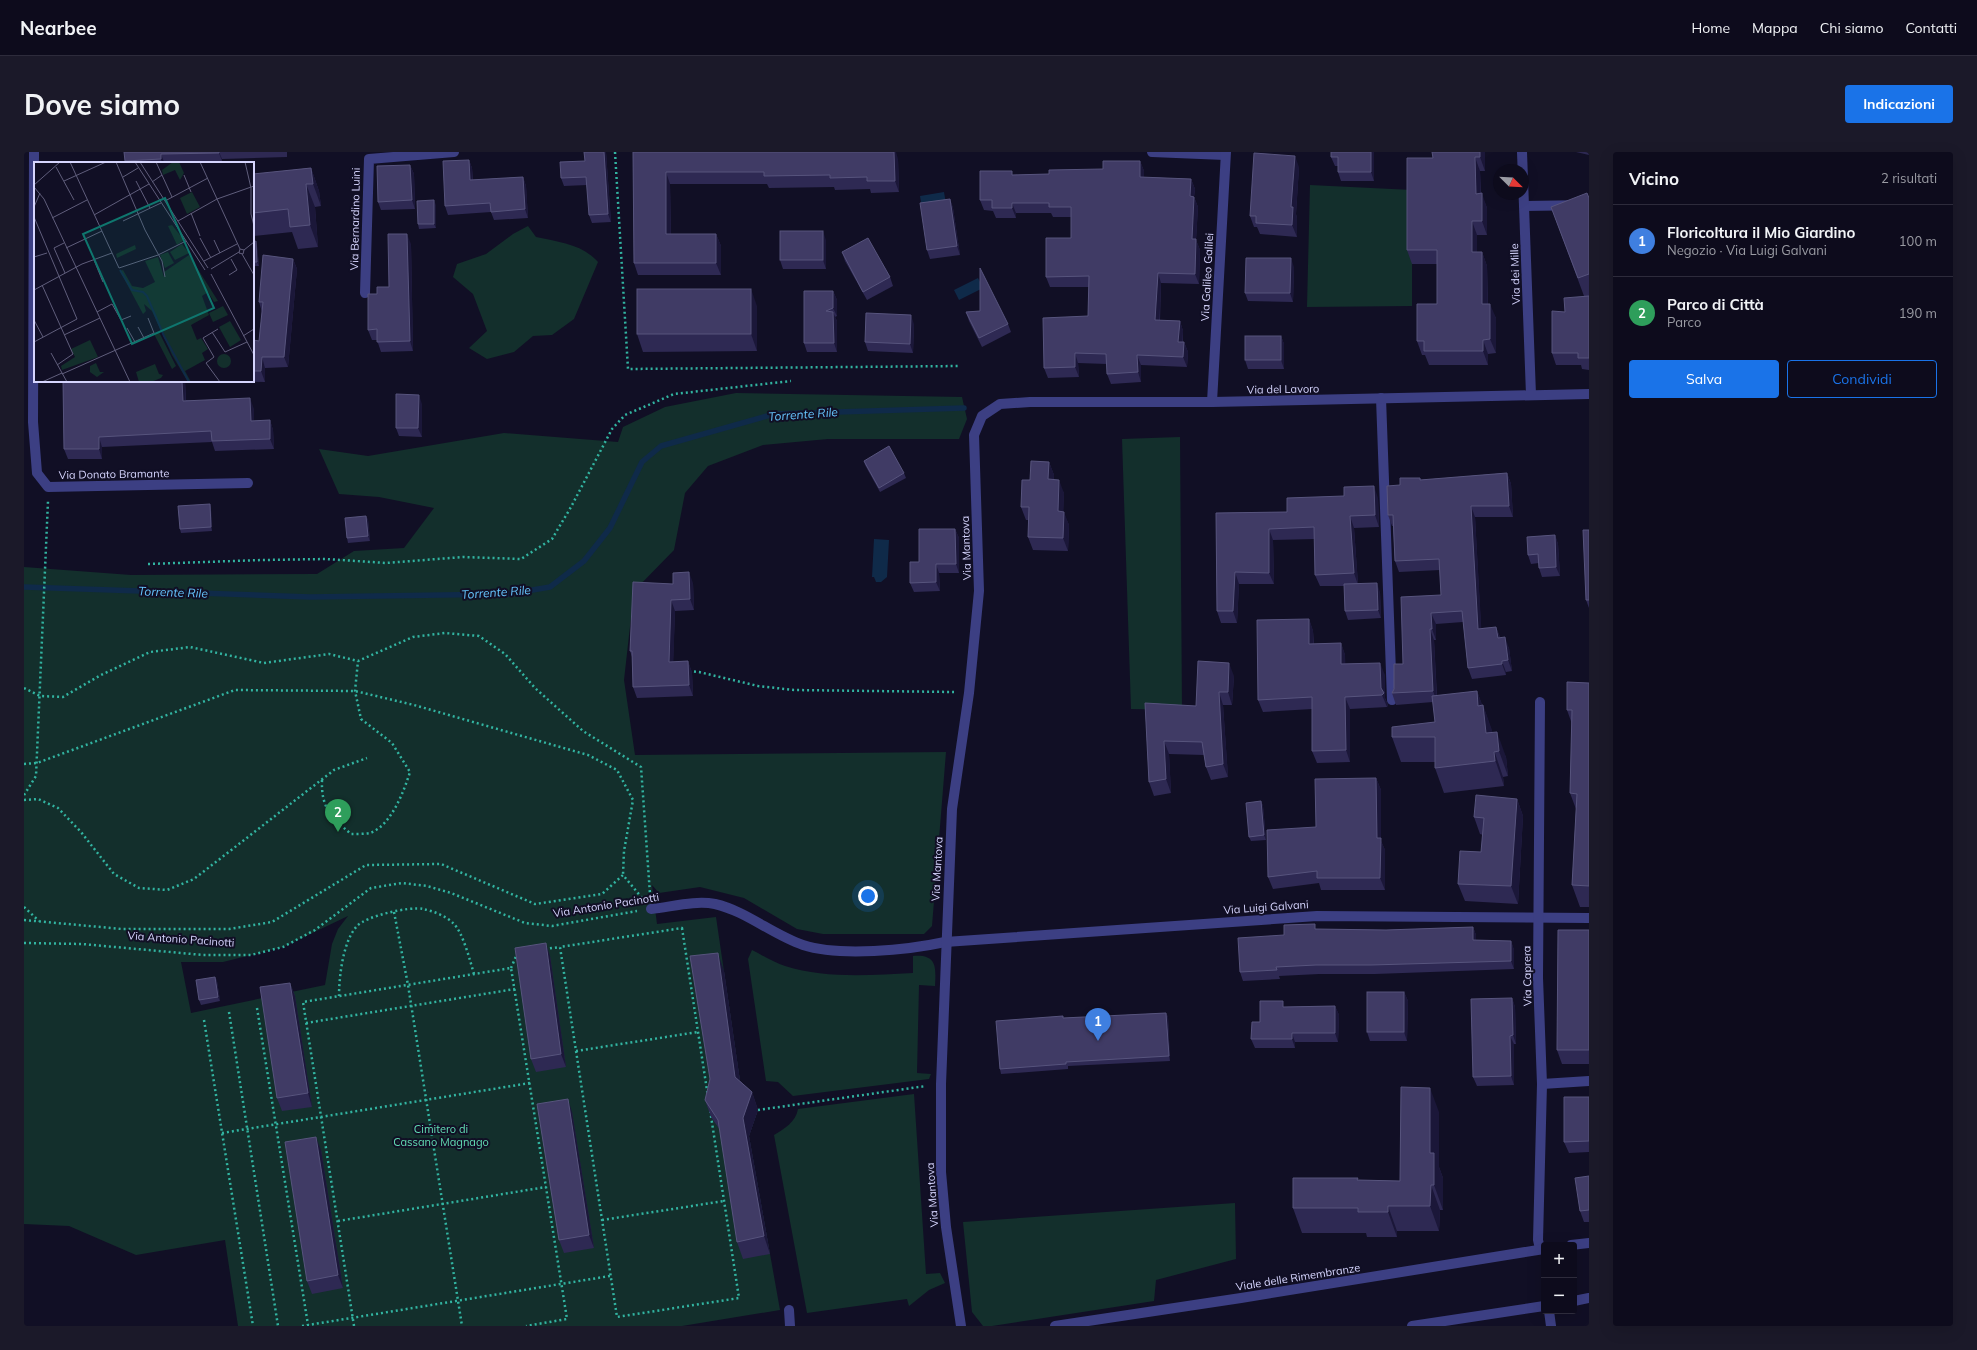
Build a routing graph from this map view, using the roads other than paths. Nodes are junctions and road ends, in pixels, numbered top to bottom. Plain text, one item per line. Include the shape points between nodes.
1 (34, 152) edge
2 (454, 152) edge
3 (1152, 152) edge
4 (1522, 152) edge
5 (1226, 153) edge
6 (34, 162) edge
7 (1589, 204) edge
8 (1525, 206) junction
9 (365, 293) dead end
10 (34, 327) edge
11 (1531, 394) junction
12 (1589, 394) edge
13 (1381, 398) junction
14 (1212, 402) junction
15 (982, 416) joint
16 (248, 483) dead end
17 (1392, 700) edge
18 (1540, 702) dead end
19 (651, 909) road end
20 (1539, 917) junction
21 (1589, 918) edge
22 (945, 942) junction
23 (1589, 1081) edge
24 (1542, 1084) junction
25 (1589, 1242) edge
26 (1577, 1244) edge
27 (1541, 1247) edge
28 (1541, 1249) edge
29 (1589, 1298) edge
30 (1577, 1300) edge
31 (1541, 1306) edge
32 (789, 1310) dead end
33 (1549, 1314) edge
34 (790, 1326) edge
35 (961, 1326) edge
36 (1056, 1326) edge
37 (1412, 1326) edge
38 (1551, 1326) edge

1 - 6 street, Via Donato Bramante
2 - 9 street, Via Bernardino Luini via 369,159
3 - 5 street
4 - 8 street, Via dei Mille
5 - 14 street, Via Galileo Galilei
7 - 8 street
8 - 11 street, Via dei Mille
10 - 16 street, Via Donato Bramante via 33,422 37,473 48,487
11 - 12 street, Via del Lavoro
11 - 13 street, Via del Lavoro
13 - 14 street, Via del Lavoro
13 - 17 street
14 - 15 street, Via del Lavoro via 1030,402 1000,404
15 - 22 street, Via Mantova via 974,435 979,591 969,693 952,809
18 - 20 street, Via Caprera
19 - 22 street, Via Antonio Pacinotti via 714,904 803,945 817,948 876,950 921,947
20 - 21 street, Via Luigi Galvani
20 - 22 street, Via Luigi Galvani via 1317,916
20 - 24 street, Via Caprera via 1538,978
22 - 35 street, Via Mantova via 940,1084 941,1172 946,1227
23 - 24 street
24 - 27 street, Via Caprera via 1538,1240
25 - 26 street
28 - 36 street, Viale delle Rimembranze
29 - 30 street
31 - 37 street
32 - 34 street
33 - 38 street

